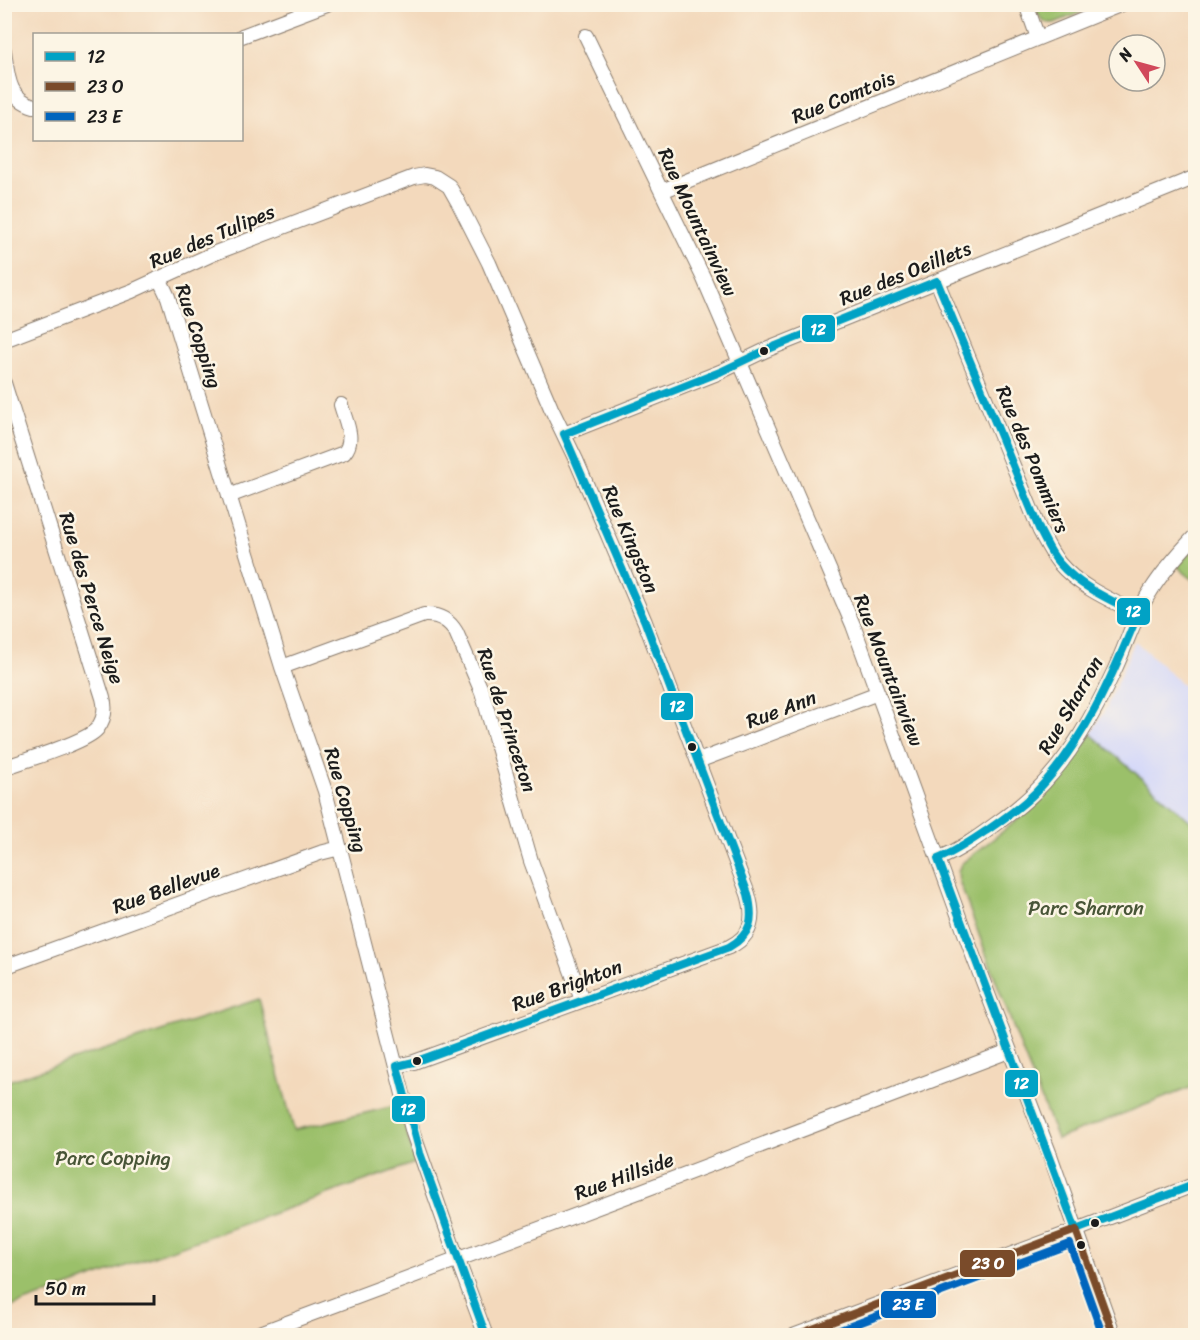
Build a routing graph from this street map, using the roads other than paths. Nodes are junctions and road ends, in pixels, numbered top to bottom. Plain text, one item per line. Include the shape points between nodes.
1 (327, 4) edge
2 (1026, 4) edge
3 (1122, 4) edge
4 (243, 36) edge
5 (586, 36) dead end
6 (1038, 38) junction
7 (4, 51) edge
8 (33, 106) edge
9 (435, 177) joint
10 (1196, 177) edge
11 (662, 191) junction
12 (159, 278) junction
13 (937, 281) junction
14 (4, 340) edge
15 (741, 362) junction
16 (4, 383) edge
17 (341, 405) dead end
18 (564, 434) junction
19 (229, 496) junction
20 (1196, 535) edge
21 (1138, 614) junction
22 (282, 667) junction
23 (878, 693) junction
24 (698, 761) junction
25 (4, 768) edge
26 (340, 848) junction
27 (938, 859) junction
28 (746, 933) joint
29 (4, 967) edge
30 (582, 1000) junction
31 (1009, 1051) junction
32 (397, 1066) junction
33 (1196, 1184) edge
34 (1076, 1230) junction
35 (457, 1258) junction
36 (252, 1335) edge
37 (486, 1335) edge
38 (793, 1335) edge
39 (1114, 1335) edge

1 - 4 street
2 - 6 street
3 - 6 street, Rue Comtois
5 - 11 street, Rue Mountainview
6 - 11 street, Rue Comtois
7 - 8 street via 11,88 22,101
9 - 12 street, Rue des Tulipes via 408,180
9 - 18 street, Rue Kingston via 452,191 482,248
10 - 13 street, Rue des Oeillets
11 - 15 street, Rue Mountainview
12 - 14 street, Rue des Tulipes
12 - 19 street, Rue Copping
13 - 15 street, Rue des Oeillets
13 - 21 street, Rue des Pommiers via 1048,547 1058,562 1081,582
15 - 18 street, Rue des Oeillets
15 - 23 street, Rue Mountainview via 842,598
16 - 25 street, Rue des Perce Neige via 105,709 100,725 88,737
17 - 19 street via 351,440 344,453
18 - 24 street, Rue Kingston via 645,622
19 - 22 street, Rue Copping
20 - 21 street, Rue Sharron via 1158,580
21 - 27 street, Rue Sharron via 1110,679 1060,764 1035,793 1006,817 957,851
22 - 26 street, Rue Copping via 326,791
22 - 30 street, Rue de Princeton via 424,615 439,616 451,624 482,692 531,861
23 - 24 street, Rue Ann
23 - 27 street, Rue Mountainview
24 - 28 street, Rue Kingston via 752,906
26 - 29 street, Rue Bellevue
26 - 32 street, Rue Copping
27 - 31 street, Rue Mountainview
28 - 30 street, Rue Brighton via 729,946
30 - 32 street, Rue Brighton
31 - 34 street, Rue Mountainview
31 - 35 street, Rue Hillside
32 - 35 street, Rue Copping via 420,1153
33 - 34 street
34 - 38 street
34 - 39 street, Rue Mountainview
35 - 36 street, Rue Hillside
35 - 37 street, Rue Copping

